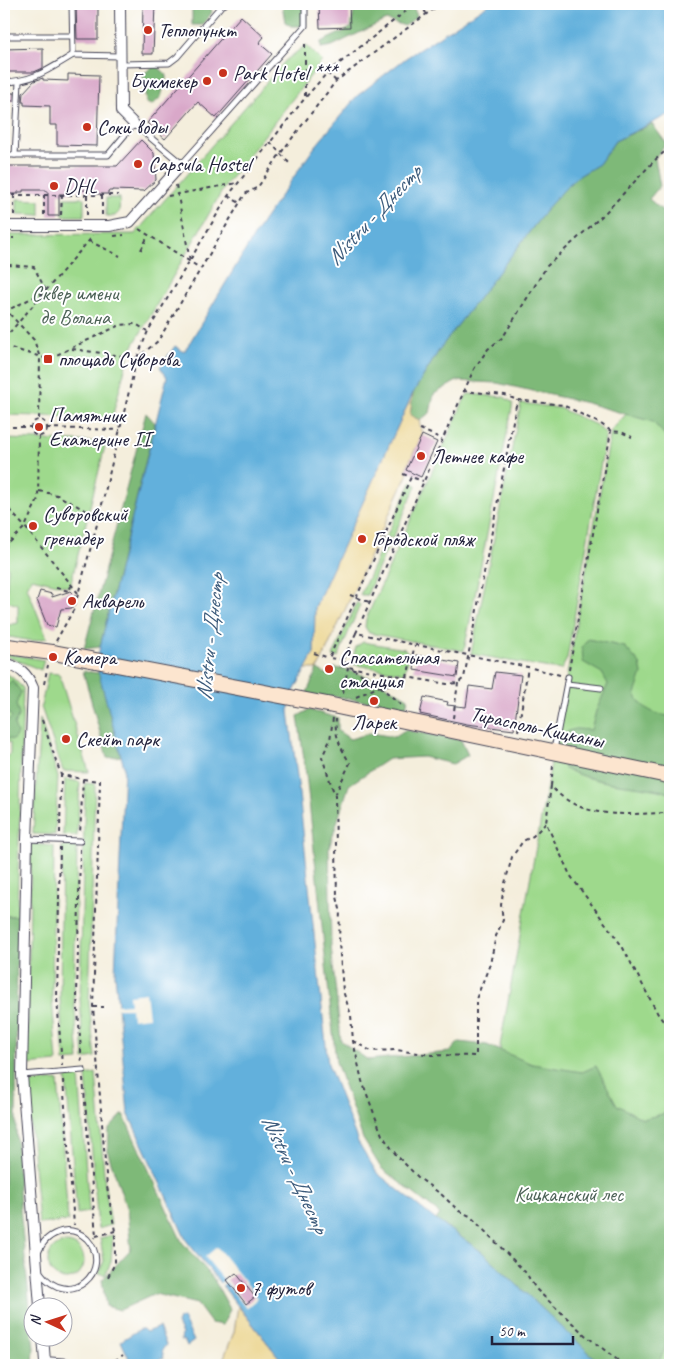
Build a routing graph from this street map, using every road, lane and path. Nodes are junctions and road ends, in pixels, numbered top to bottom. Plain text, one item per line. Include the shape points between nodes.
1 (72, 4) edge
2 (120, 4) edge
3 (225, 4) edge
4 (305, 4) edge
5 (417, 4) edge
6 (440, 4) edge
7 (426, 13) junction
8 (305, 26) junction
9 (4, 36) edge
10 (72, 36) junction
11 (73, 56) junction
12 (120, 60) junction
13 (327, 72) junction
14 (336, 81) junction
15 (4, 82) edge
16 (19, 82) junction
17 (305, 98) junction
18 (134, 124) junction
19 (270, 142) junction
20 (670, 147) edge
21 (280, 154) junction
22 (4, 155) edge
23 (15, 155) junction
24 (182, 164) junction
25 (290, 164) dead end
26 (174, 173) junction
27 (237, 183) junction
28 (178, 194) junction
29 (4, 195) edge
30 (14, 195) junction
31 (44, 195) junction
32 (62, 195) junction
33 (87, 195) junction
34 (102, 195) junction
35 (118, 195) dead end
36 (228, 196) junction
37 (151, 199) junction
38 (240, 202) junction
39 (14, 219) dead end
40 (44, 219) dead end
41 (61, 219) dead end
42 (87, 219) dead end
43 (101, 219) dead end
44 (130, 222) junction
45 (4, 226) edge
46 (148, 235) junction
47 (94, 236) dead end
48 (4, 238) edge
49 (90, 241) junction
50 (141, 250) dead end
51 (120, 256) dead end
52 (190, 262) junction
53 (8, 265) junction
54 (200, 268) junction
55 (4, 282) edge
56 (46, 291) junction
57 (5, 310) edge
58 (19, 322) junction
59 (148, 331) junction
60 (4, 340) edge
61 (4, 346) edge
62 (72, 349) junction
63 (40, 358) junction
64 (137, 358) junction
65 (463, 391) junction
66 (516, 400) junction
67 (39, 419) junction
68 (4, 427) edge
69 (30, 427) junction
70 (47, 428) junction
71 (420, 429) dead end
72 (120, 430) junction
73 (611, 431) junction
74 (39, 436) junction
75 (632, 437) dead end
76 (442, 439) junction
77 (404, 474) dead end
78 (411, 478) junction
79 (423, 481) junction
80 (39, 491) junction
81 (4, 504) edge
82 (98, 517) junction
83 (25, 527) junction
84 (376, 536) dead end
85 (383, 539) junction
86 (396, 543) junction
87 (4, 548) edge
88 (71, 586) junction
89 (56, 588) dead end
90 (78, 594) junction
91 (350, 595) dead end
92 (357, 598) junction
93 (369, 602) junction
94 (356, 633) junction
95 (58, 636) dead end
96 (415, 645) junction
97 (4, 646) edge
98 (314, 653) dead end
99 (467, 656) junction
100 (330, 658) junction
101 (343, 660) junction
102 (4, 662) edge
103 (528, 667) junction
104 (350, 668) junction
105 (407, 677) junction
106 (568, 677) junction
107 (458, 683) junction
108 (567, 684) junction
109 (380, 686) junction
110 (601, 688) dead end
111 (336, 703) junction
112 (32, 707) junction
113 (401, 715) junction
114 (452, 723) dead end
115 (517, 735) dead end
116 (555, 753) junction
117 (61, 775) junction
118 (670, 776) edge
119 (83, 779) junction
120 (551, 786) junction
121 (334, 796) junction
122 (670, 813) edge
123 (546, 823) junction
124 (27, 838) junction
125 (60, 840) junction
126 (80, 841) junction
127 (93, 1007) junction
128 (104, 1007) dead end
129 (670, 1029) edge
130 (353, 1041) junction
131 (83, 1070) junction
132 (62, 1072) junction
133 (22, 1075) junction
134 (115, 1231) junction
135 (74, 1232) junction
136 (96, 1236) junction
137 (91, 1244) junction
138 (36, 1263) junction
139 (107, 1279) dead end
140 (39, 1296) edge
141 (44, 1346) edge
142 (123, 1355) dead end
143 (670, 1356) edge
144 (80, 1365) edge
145 (108, 1365) edge
146 (624, 1365) edge
147 (664, 1365) edge

1 - 10 lane
2 - 12 street
3 - 12 lane via 169,63
4 - 8 lane
5 - 7 path
5 - 13 path
6 - 7 path
7 - 14 path
8 - 17 path
8 - 24 lane
9 - 10 lane
10 - 11 lane
11 - 12 lane
11 - 16 lane
12 - 18 street via 121,111
13 - 14 path
13 - 17 path
14 - 21 path
15 - 16 lane
16 - 23 lane
17 - 19 path
18 - 23 lane via 108,155
18 - 24 lane
19 - 21 path
19 - 27 path
20 - 65 path via 547,266 503,336 474,368
21 - 25 path
21 - 38 path via 258,188 245,194
22 - 23 lane
24 - 26 street
24 - 44 lane
26 - 28 path
26 - 37 street
27 - 28 path
27 - 36 path
28 - 37 path
28 - 52 path
29 - 30 path
30 - 31 path
30 - 39 path
31 - 32 path
31 - 40 path
32 - 33 path
32 - 41 path
33 - 34 path
33 - 42 path
34 - 35 path
34 - 43 path
36 - 38 path
36 - 52 path
37 - 44 street
38 - 54 path
44 - 45 street via 110,226
44 - 46 path
46 - 50 path
46 - 52 path
47 - 49 path
48 - 53 path
49 - 51 path
49 - 56 path
52 - 54 path
52 - 59 path
53 - 55 path
53 - 56 path via 34,267
54 - 64 path via 158,341
56 - 57 path
56 - 58 path
57 - 58 path
58 - 60 path
58 - 63 path via 34,340
59 - 62 path via 136,324 120,325
59 - 64 path
61 - 63 path
62 - 63 path via 48,359
62 - 64 path
63 - 67 path
64 - 72 path
65 - 66 path via 505,395
65 - 76 path
66 - 73 path via 563,405
66 - 99 path
67 - 69 path
67 - 70 path via 46,423
68 - 69 path
69 - 74 path via 31,432
70 - 72 path
70 - 74 path
71 - 76 path
72 - 82 path
73 - 75 path
73 - 106 path
74 - 80 path
76 - 79 path
77 - 78 path
78 - 79 path
78 - 85 path
79 - 86 path
80 - 82 path via 57,495
80 - 83 path
81 - 83 path
82 - 90 path
83 - 87 path
83 - 88 path
84 - 85 path
85 - 86 path
85 - 92 path
86 - 93 path
88 - 89 path via 69,591
88 - 90 path
90 - 95 path
91 - 92 path
92 - 93 path
92 - 100 path
93 - 94 path
94 - 96 path
94 - 101 path
96 - 99 path
96 - 105 path
97 - 111 street, Тирасполь-Кицканы
98 - 100 path
99 - 103 path
99 - 107 path via 464,678
100 - 101 path
101 - 104 path
102 - 112 street via 28,676 33,688
103 - 106 path
103 - 115 path
104 - 105 path
104 - 109 path
104 - 111 path
105 - 107 path
105 - 109 path via 403,682
106 - 108 lane
107 - 114 path
108 - 110 lane
108 - 116 lane
109 - 111 path
109 - 113 path
111 - 113 street, Тирасполь-Кицканы
112 - 117 path via 38,708
112 - 124 street
113 - 116 street, Тирасполь-Кицканы
116 - 118 street, Тирасполь-Кицканы
116 - 120 path
117 - 119 path
117 - 125 path
119 - 126 path
119 - 127 path via 100,781
120 - 122 path via 564,799 584,809 629,815
120 - 123 path
121 - 121 path via 350,763 339,743 334,715 330,740 322,757
121 - 130 path via 339,944 343,991 351,1015
123 - 129 path via 570,875 622,946
123 - 130 path via 523,841 512,857 504,887 503,920 476,999 476,1056 371,1050
124 - 125 lane
124 - 133 street
125 - 126 lane
125 - 132 path via 57,998
126 - 131 path via 77,997
127 - 128 path
127 - 134 path via 107,1187
130 - 146 path via 362,1081 382,1135 396,1156 419,1178 470,1216 526,1273 536,1289 585,1335
131 - 132 lane
131 - 136 path
132 - 133 lane
132 - 135 path
133 - 138 street
134 - 136 path
134 - 139 path via 115,1263
135 - 137 lane
135 - 138 lane via 65,1230 47,1238
136 - 137 path
137 - 138 lane via 96,1264 82,1285 66,1289 57,1287 48,1282
138 - 140 street
141 - 144 street via 45,1362
142 - 145 path
143 - 147 path

